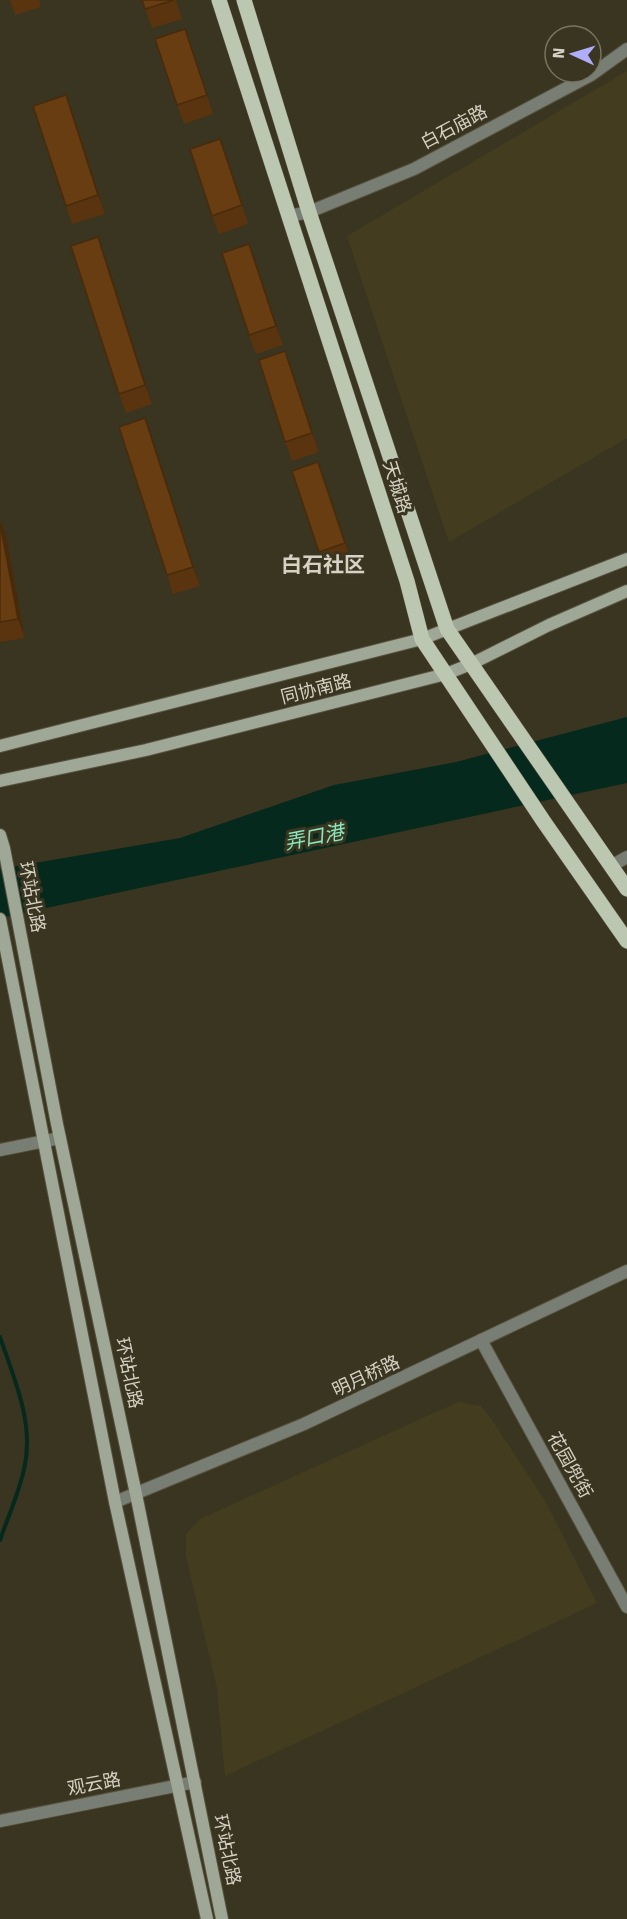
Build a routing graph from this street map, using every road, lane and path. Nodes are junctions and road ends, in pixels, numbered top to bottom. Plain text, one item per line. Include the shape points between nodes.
1 (219, 0) edge
2 (244, 0) edge
3 (627, 49) edge
4 (309, 212) junction
5 (289, 216) junction
6 (627, 559) edge
7 (627, 591) edge
8 (447, 629) junction
9 (422, 639) junction
10 (471, 664) junction
11 (446, 674) junction
12 (0, 746) edge
13 (0, 781) edge
14 (0, 835) edge
15 (627, 857) edge
16 (611, 866) junction
17 (627, 889) edge
18 (0, 919) edge
19 (627, 941) edge
20 (60, 1138) junction
21 (44, 1141) junction
22 (0, 1150) edge
23 (627, 1271) edge
24 (481, 1340) junction
25 (136, 1494) junction
26 (115, 1502) junction
27 (627, 1607) edge
28 (195, 1782) junction
29 (178, 1786) junction
30 (0, 1821) edge
31 (207, 1919) edge
32 (222, 1919) edge

1 - 5 main road, 天城路
2 - 4 main road, 天城路
3 - 4 street, 白石庙路 via 591,75 414,169
4 - 5 street, 白石庙路
4 - 8 main road, 天城路
5 - 9 main road, 天城路
6 - 8 main road, 同协南路
7 - 10 main road, 同协南路
8 - 9 main road, 同协南路
8 - 10 main road, 天城路
9 - 11 main road, 天城路
9 - 12 main road, 同协南路
10 - 11 main road, 同协南路
10 - 16 main road, 天城路
11 - 13 main road, 同协南路 via 146,750
11 - 19 main road, 天城路
14 - 20 main road, 环站北路
15 - 16 street
16 - 17 main road, 天城路
18 - 21 main road, 环站北路
20 - 21 street
20 - 25 main road, 环站北路
21 - 22 street
21 - 26 main road, 环站北路
23 - 24 street, 明月桥路
24 - 25 street, 明月桥路 via 304,1424
24 - 27 street, 花园兜街
25 - 26 street, 明月桥路
25 - 28 main road, 环站北路
26 - 29 main road, 环站北路
28 - 29 street, 观云路
28 - 32 main road, 环站北路
29 - 30 street, 观云路
29 - 31 main road, 环站北路

